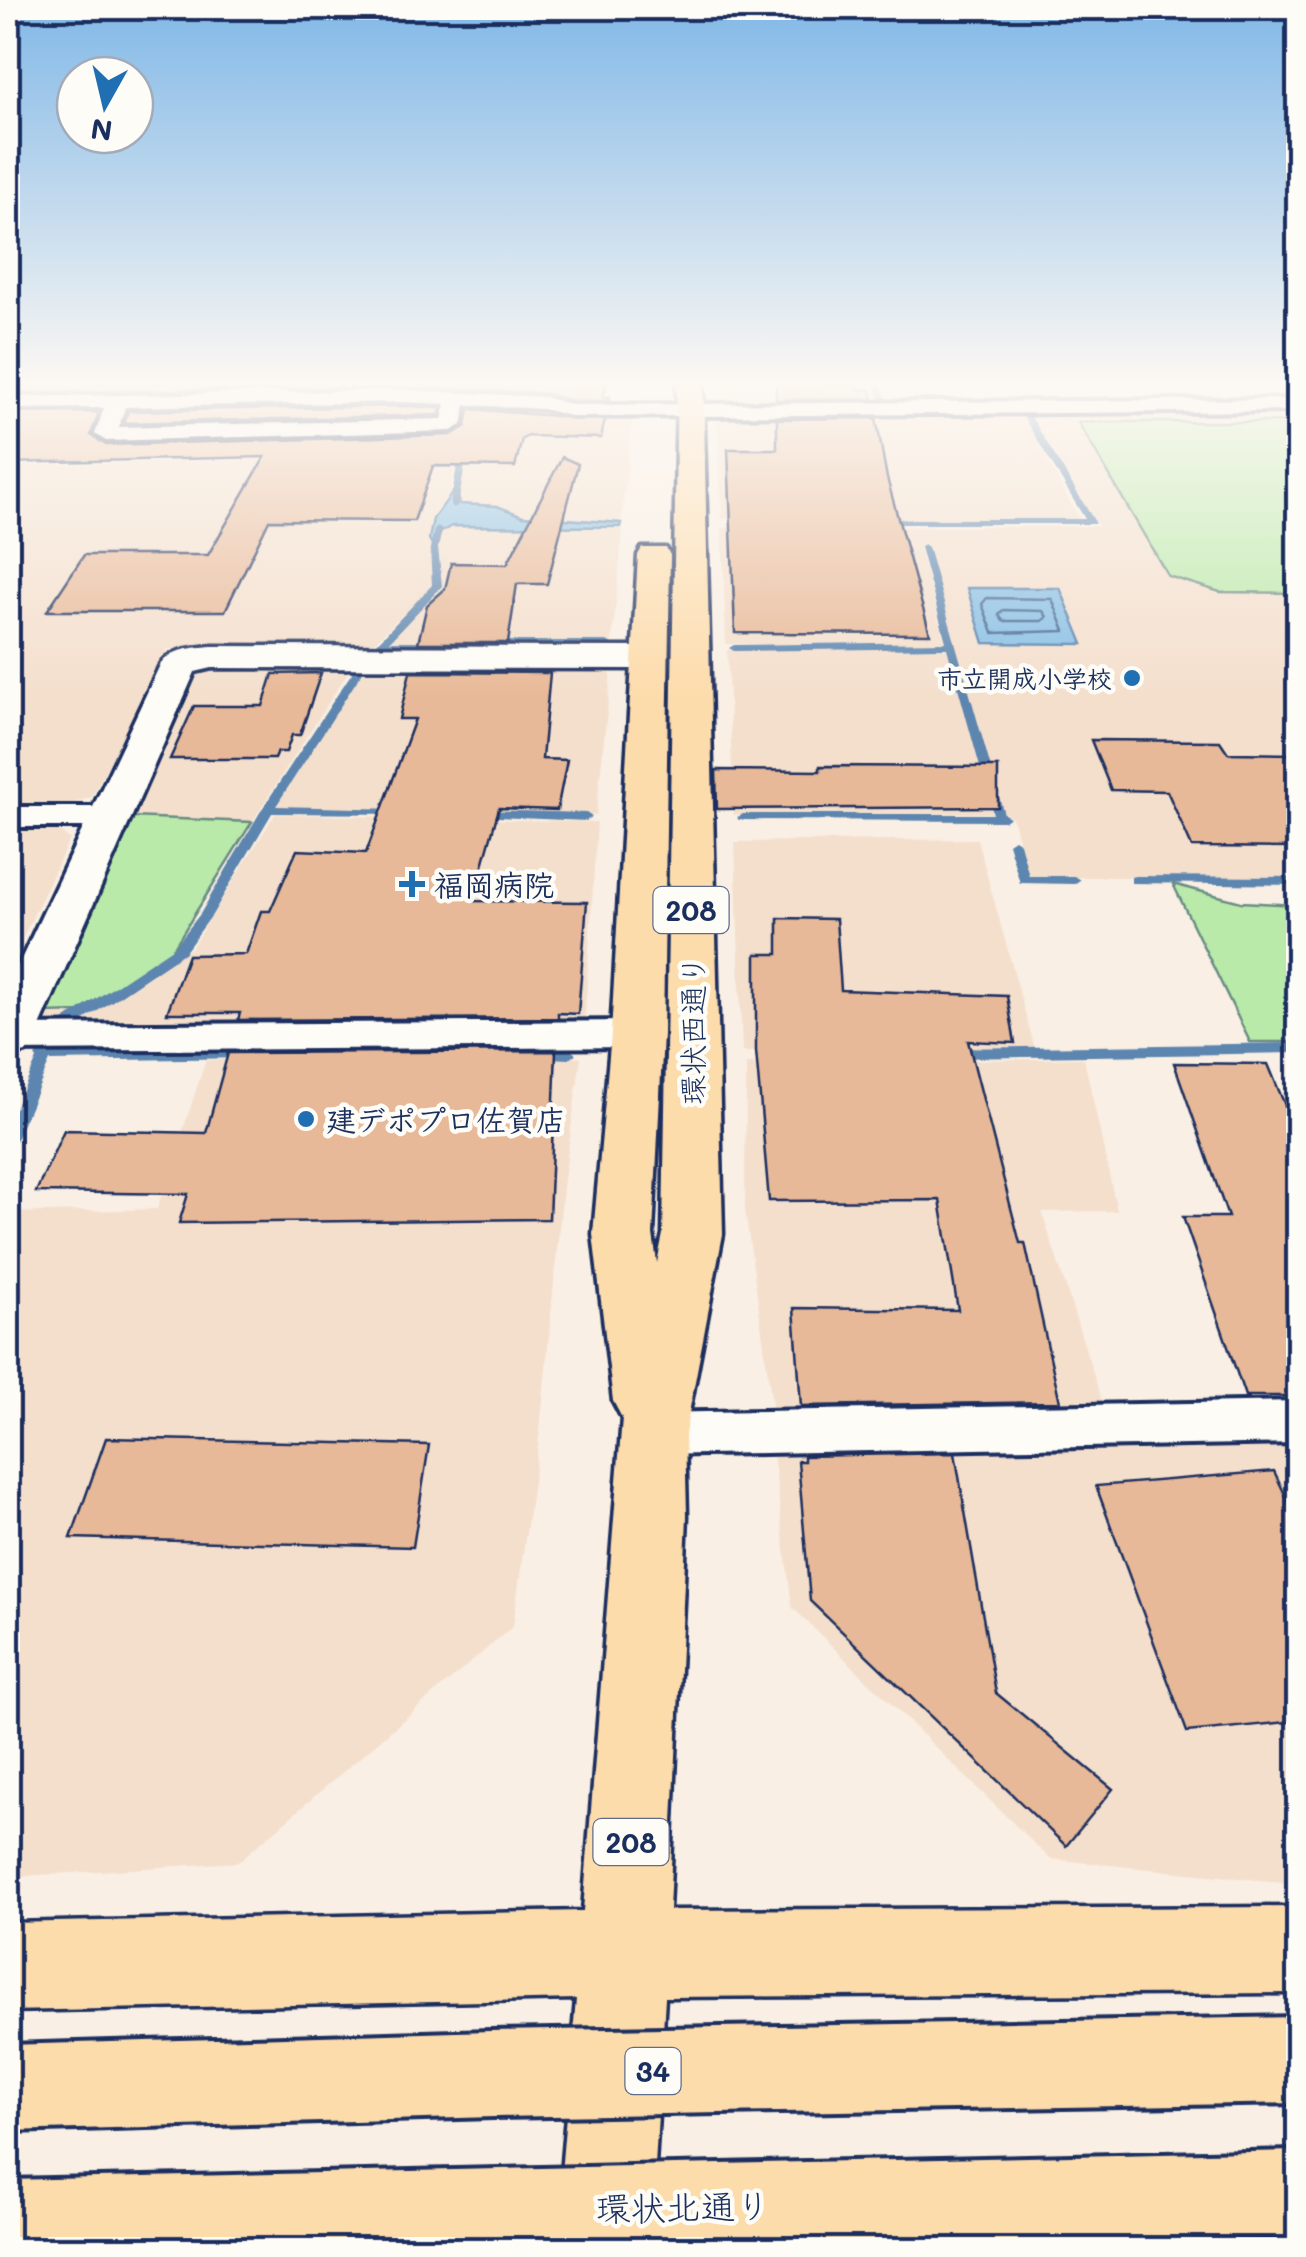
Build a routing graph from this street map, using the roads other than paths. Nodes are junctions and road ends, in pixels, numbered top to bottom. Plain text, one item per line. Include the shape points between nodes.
1 (666, 486) edge
2 (677, 486) edge
3 (649, 658) junction
4 (109, 816) junction
5 (8, 817) edge
6 (637, 1034) junction
7 (15, 1039) edge
8 (1298, 1422) edge
9 (652, 1434) junction
10 (1298, 1950) edge
11 (624, 1954) junction
12 (8, 1967) edge
13 (1298, 2060) edge
14 (8, 2088) edge
15 (1298, 2194) edge
16 (8, 2223) edge
17 (604, 2250) edge

1 - 3 highway, 環状西通り / 208
2 - 9 highway, 環状西通り / 208 via 693,1234
3 - 4 street via 192,659 179,665
3 - 6 highway, 環状西通り / 208
4 - 5 street
4 - 7 street
6 - 7 street
6 - 9 highway, 環状西通り / 208 via 623,1234
8 - 9 street
9 - 11 highway, 環状西通り / 208
10 - 11 highway
11 - 12 highway
11 - 17 highway, 環状西通り / 208
13 - 14 highway, 34, bridge
15 - 16 highway, 環状北通り, bridge

